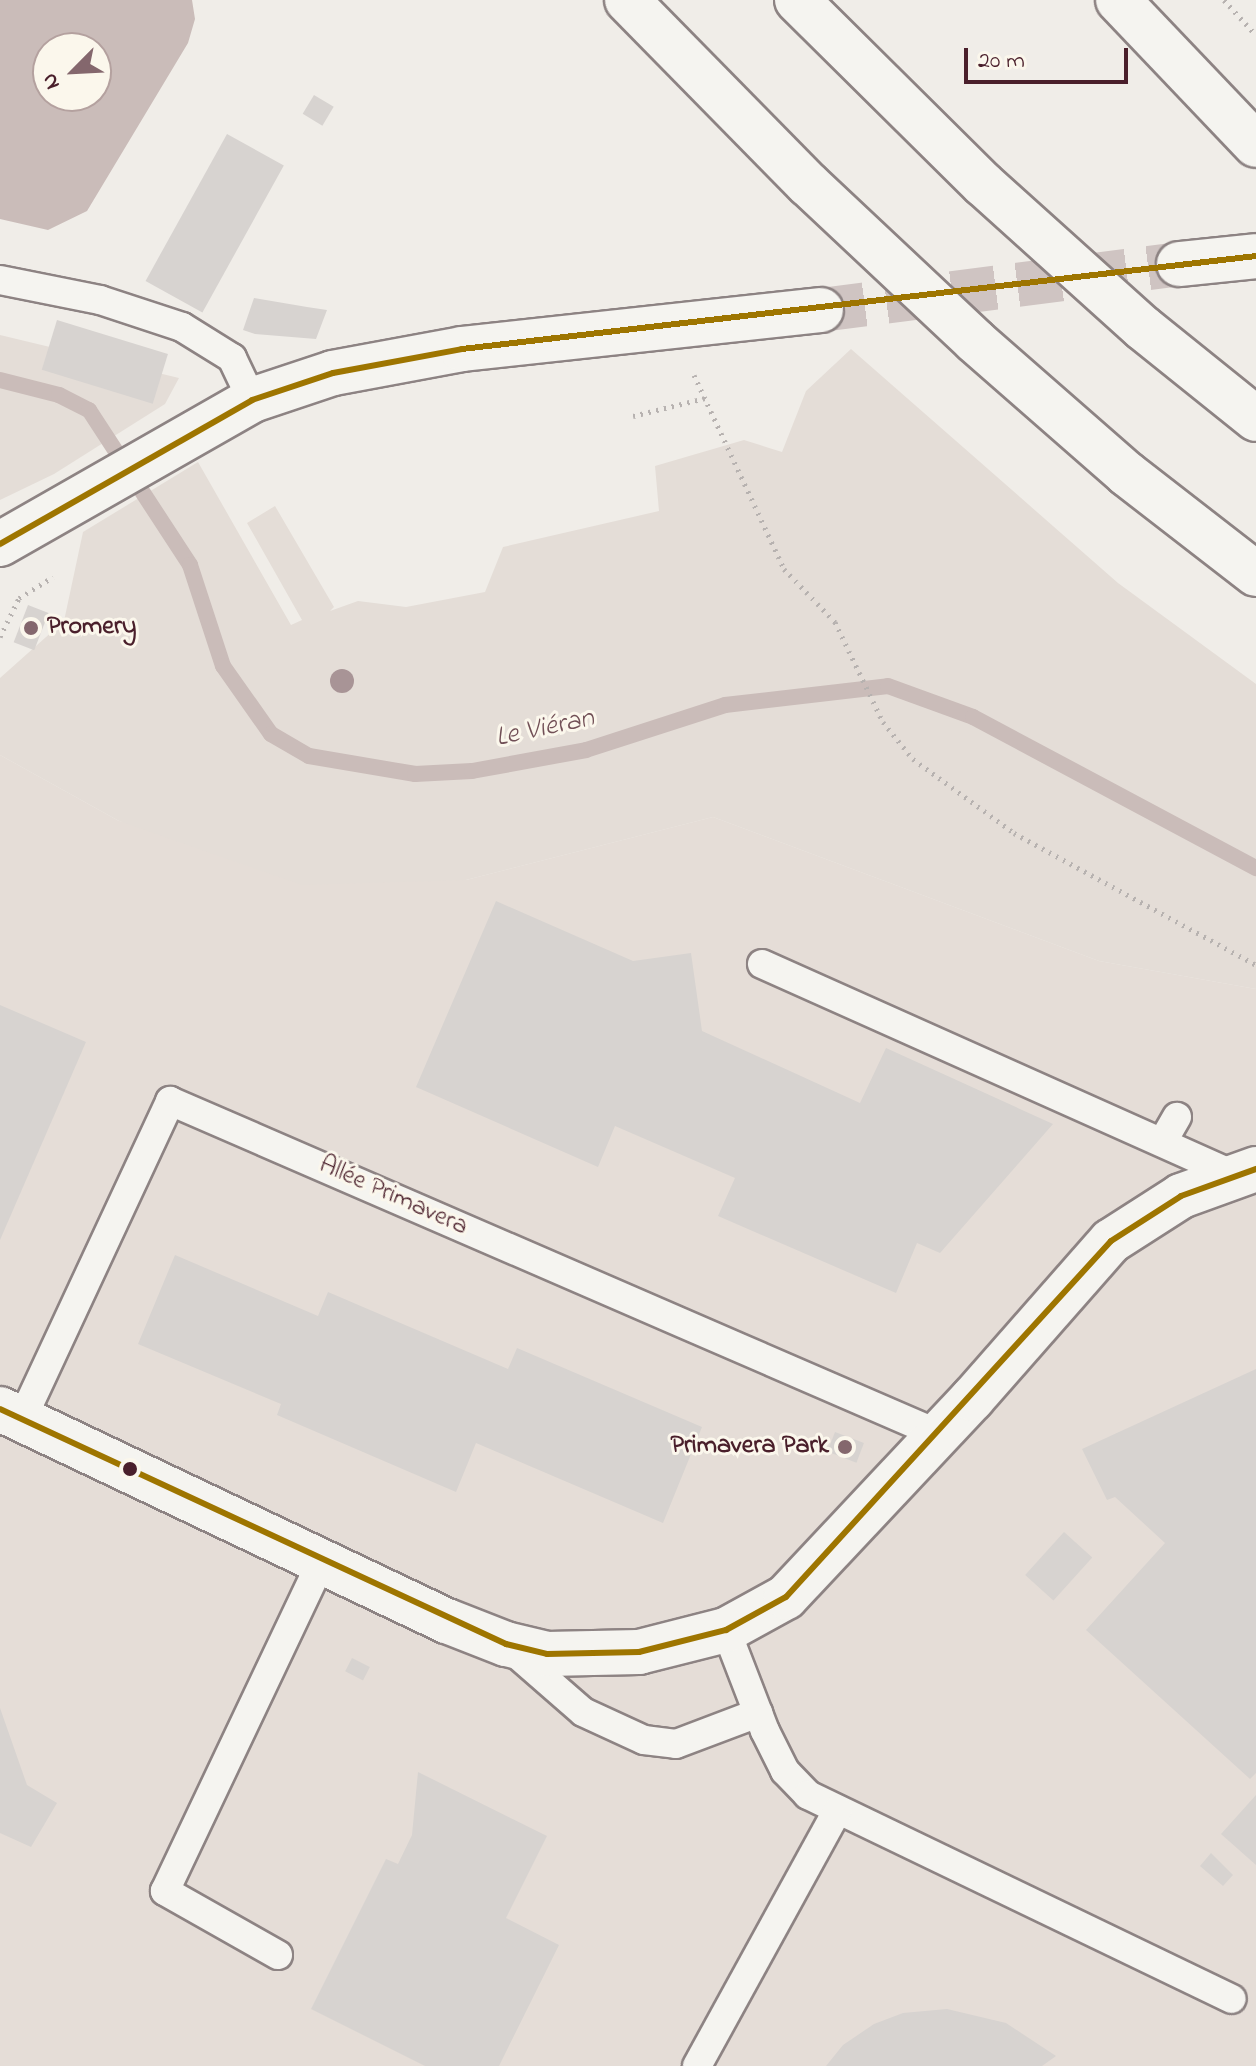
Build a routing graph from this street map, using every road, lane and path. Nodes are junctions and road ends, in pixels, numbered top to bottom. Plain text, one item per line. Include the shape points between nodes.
1 (627, 0) edge
2 (797, 0) edge
3 (1118, 0) edge
4 (1224, 0) edge
5 (1256, 35) edge
6 (1256, 145) edge
7 (1256, 256) edge
8 (1179, 264) tunnel mouth
9 (0, 280) edge
10 (821, 310) tunnel mouth
11 (691, 367) dead end
12 (705, 398) junction
13 (252, 400) junction
14 (633, 416) dead end
15 (1256, 419) edge
16 (0, 544) edge
17 (1256, 574) edge
18 (56, 575) dead end
19 (0, 637) edge
20 (762, 964) dead end
21 (1256, 965) edge
22 (1245, 1172) edge
23 (11, 1414) edge
24 (938, 1434) junction
25 (321, 1562) junction
26 (726, 1630) junction
27 (506, 1644) junction
28 (758, 1713) junction
29 (838, 1810) junction
30 (278, 1955) dead end
31 (1231, 1999) dead end
32 (697, 2066) edge

1 - 17 main road via 808,184 975,341 1127,474
2 - 15 main road via 983,184 1143,328
3 - 6 main road
4 - 5 path
7 - 8 main road
9 - 13 lane via 100,300 182,327 232,358
10 - 13 main road via 448,351 333,373
11 - 12 path
12 - 14 path
12 - 21 path via 784,569 835,622 877,712 913,759 1014,833
13 - 16 main road
18 - 19 path via 19,598
20 - 22 lane via 1170,1129
22 - 24 main road via 1181,1196 1111,1241
23 - 24 lane, Allée Primavera via 170,1101
23 - 25 main road
24 - 26 main road via 786,1597
25 - 27 main road
25 - 30 lane via 165,1891
26 - 27 main road via 639,1652 547,1654
26 - 28 lane
27 - 28 lane via 583,1712 644,1740 676,1744
28 - 29 lane via 785,1771 808,1795
29 - 31 lane
29 - 32 lane

